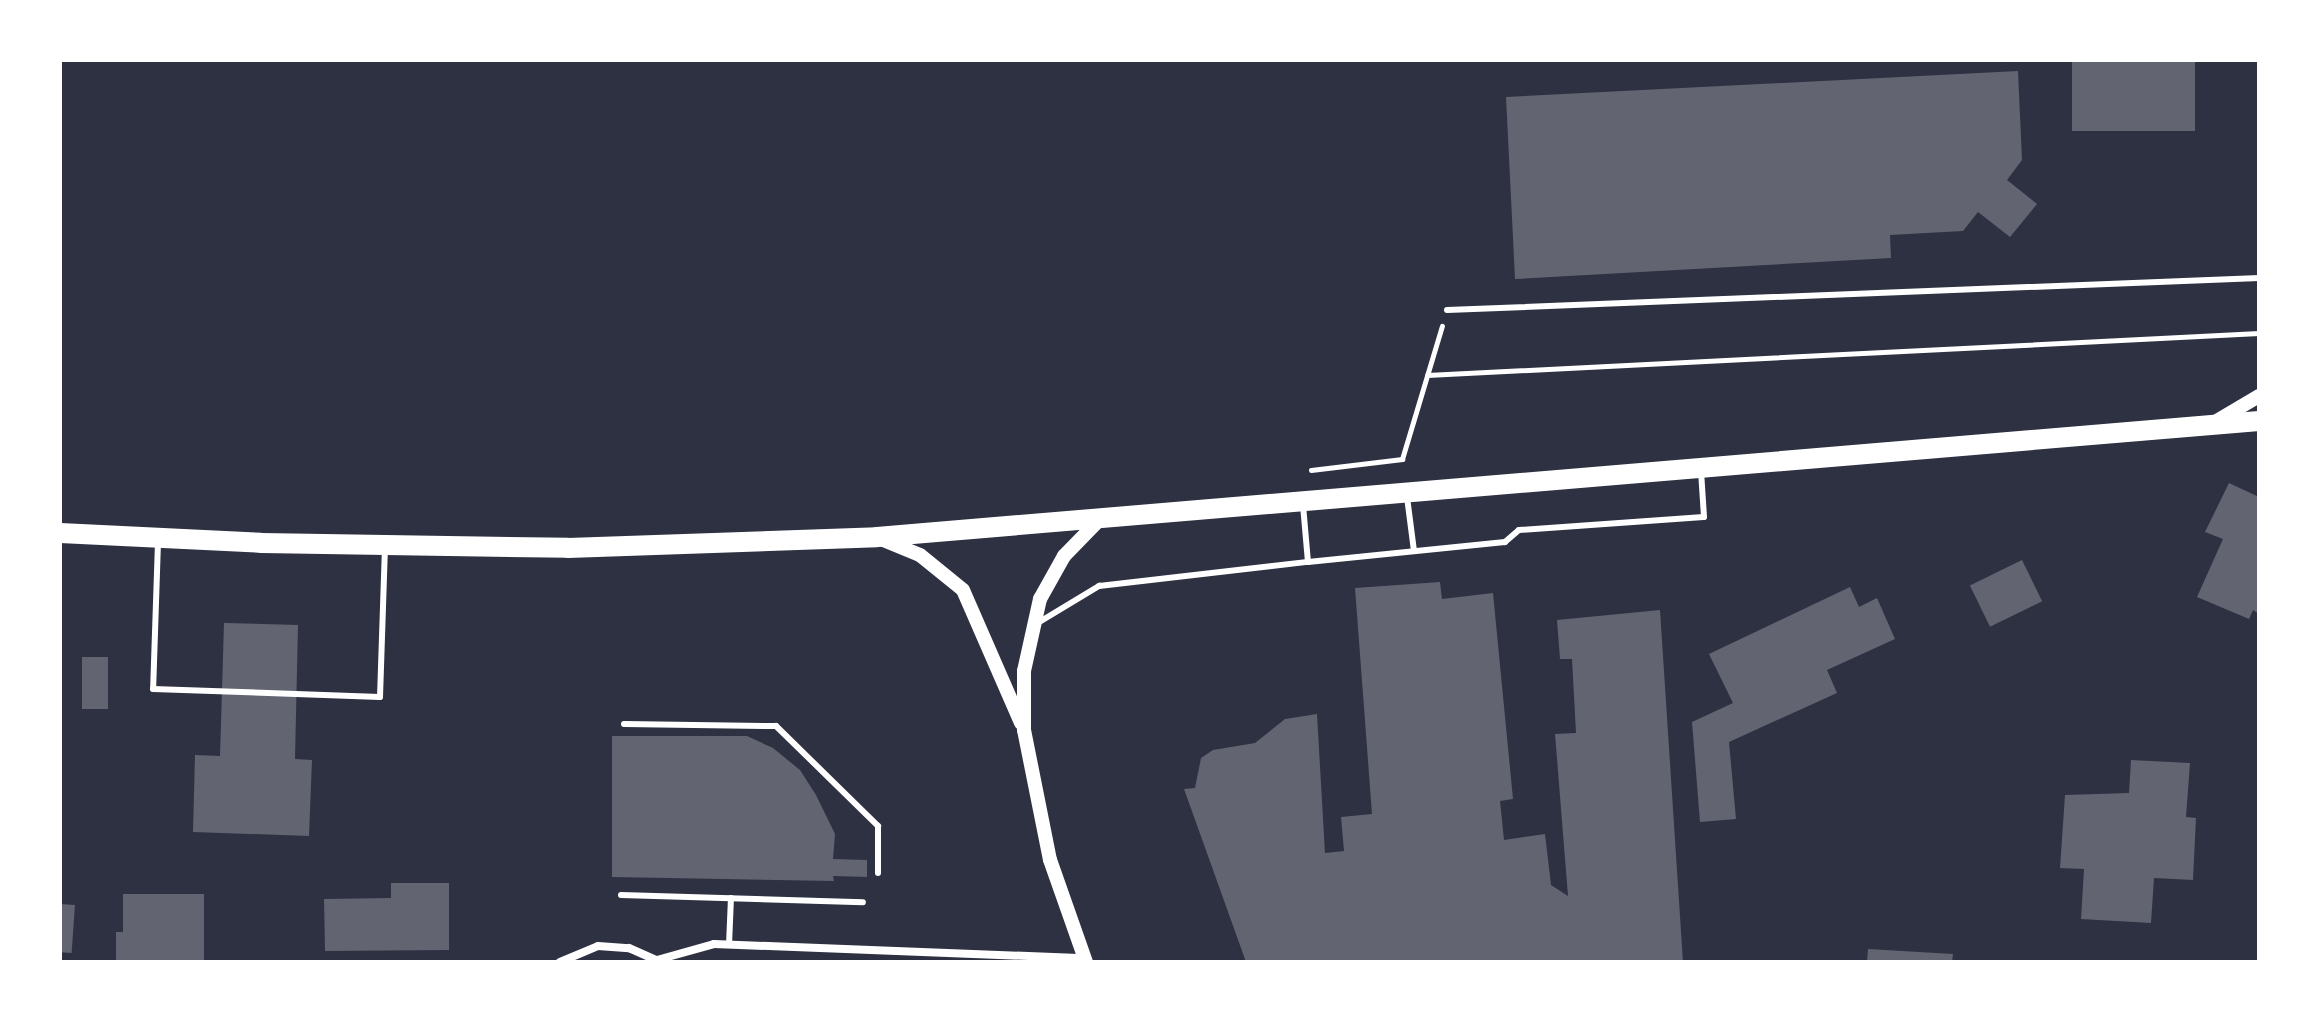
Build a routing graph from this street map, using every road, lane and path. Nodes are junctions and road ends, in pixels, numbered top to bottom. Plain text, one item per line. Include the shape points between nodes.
1 (2259, 278) edge
2 (1447, 310) joint
3 (2259, 333) edge
4 (1427, 375) junction
5 (2259, 396) edge
6 (2259, 421) edge
7 (2214, 423) junction
8 (1700, 465) junction
9 (1294, 472) dead end
10 (1406, 489) junction
11 (1302, 498) junction
12 (1104, 514) junction
13 (60, 533) edge
14 (877, 537) junction
15 (158, 538) junction
16 (385, 545) junction
17 (1414, 551) junction
18 (1308, 562) junction
19 (1029, 630) junction
20 (624, 724) dead end
21 (1024, 730) junction
22 (878, 873) dead end
23 (621, 895) dead end
24 (731, 898) junction
25 (863, 902) dead end
26 (729, 945) junction
27 (1086, 960) edge
28 (658, 961) edge
29 (560, 962) edge

1 - 2 lane
2 - 4 path
3 - 4 path
4 - 9 path via 1402,459
5 - 7 street
6 - 7 main road
7 - 8 main road
8 - 10 main road
8 - 17 lane via 1704,517 1519,530 1505,542
10 - 11 main road
10 - 17 lane
11 - 12 main road
11 - 18 lane
12 - 14 main road
12 - 19 street via 1064,556
13 - 15 main road
14 - 16 main road via 568,548
14 - 21 street via 920,555 963,590
15 - 16 main road
15 - 16 lane via 153,689 380,697
17 - 18 lane
18 - 19 lane via 1099,586 1057,607
19 - 21 street
20 - 22 lane via 776,726 878,826
21 - 27 street via 1050,860
23 - 24 lane
24 - 25 lane
24 - 26 lane
26 - 27 street
26 - 28 street
28 - 29 street via 629,948 598,946

